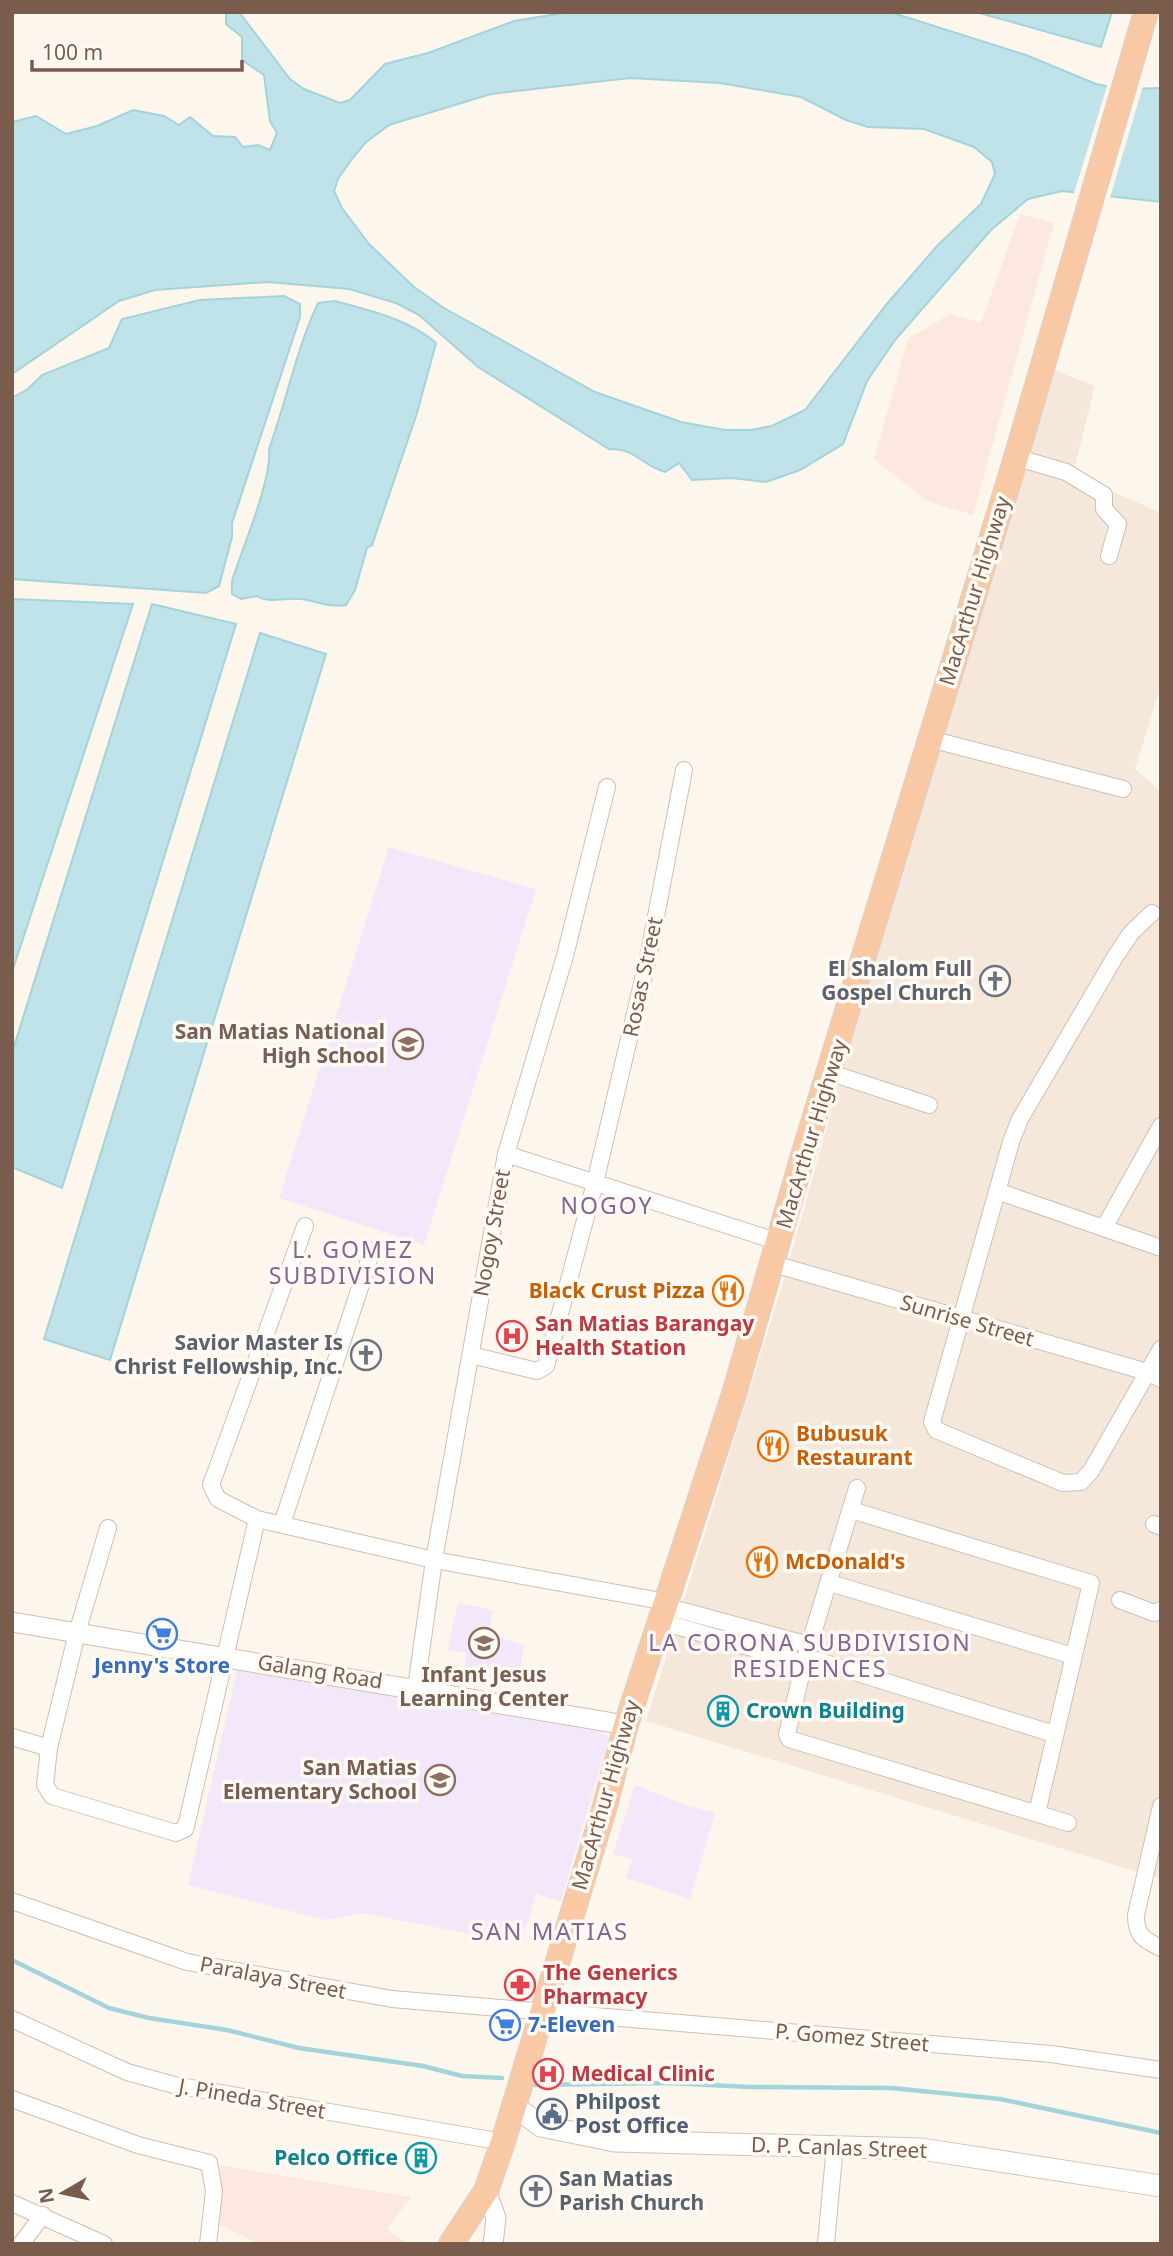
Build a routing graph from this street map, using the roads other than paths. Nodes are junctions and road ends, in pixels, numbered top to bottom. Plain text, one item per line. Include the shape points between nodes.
1 (1146, 12) edge
2 (1015, 457) junction
3 (1109, 556) dead end
4 (930, 739) junction
5 (684, 770) dead end
6 (607, 787) dead end
7 (1124, 789) dead end
8 (1152, 913) dead end
9 (831, 1073) junction
10 (929, 1105) dead end
11 (1161, 1126) edge
12 (506, 1154) junction
13 (595, 1183) junction
14 (998, 1191) junction
15 (305, 1226) dead end
16 (1105, 1226) junction
17 (1161, 1248) edge
18 (372, 1251) dead end
19 (776, 1253) junction
20 (959, 1320) junction
21 (1161, 1349) edge
22 (471, 1355) junction
23 (1154, 1376) edge
24 (857, 1488) dead end
25 (851, 1510) junction
26 (257, 1519) junction
27 (282, 1524) junction
28 (108, 1528) dead end
29 (434, 1560) junction
30 (830, 1583) junction
31 (1120, 1600) dead end
32 (664, 1609) junction
33 (1161, 1610) edge
34 (12, 1622) edge
35 (77, 1633) junction
36 (806, 1655) junction
37 (1073, 1656) junction
38 (227, 1657) junction
39 (416, 1688) junction
40 (626, 1725) junction
41 (1054, 1734) junction
42 (12, 1737) edge
43 (49, 1748) junction
44 (1161, 1806) edge
45 (1037, 1812) junction
46 (1068, 1823) dead end
47 (12, 1901) edge
48 (1161, 1948) edge
49 (543, 2011) junction
50 (12, 2019) edge
51 (1161, 2070) edge
52 (12, 2099) edge
53 (514, 2106) junction
54 (558, 2132) junction
55 (503, 2140) junction
56 (835, 2145) junction
57 (1161, 2186) edge
58 (486, 2191) junction
59 (12, 2203) edge
60 (43, 2215) junction
61 (21, 2244) edge
62 (104, 2244) edge
63 (208, 2244) edge
64 (451, 2244) edge
65 (493, 2244) edge
66 (825, 2244) edge

1 - 2 highway, MacArthur Highway
2 - 3 street via 1066,472 1104,495 1104,509 1118,524
2 - 4 highway, MacArthur Highway
4 - 7 street
4 - 9 highway, MacArthur Highway
5 - 13 street, Rosas Street via 648,958
6 - 12 street, Nogoy Street via 565,956
8 - 14 street via 1120,949 1020,1119
9 - 10 street
9 - 19 highway, MacArthur Highway
11 - 16 street
12 - 13 street, Sunrise Street
12 - 22 street, Nogoy Street
13 - 19 street, Sunrise Street
13 - 22 street, Rosas Street via 546,1366 537,1371
14 - 16 street
14 - 20 street
15 - 26 street via 211,1486 218,1499
16 - 17 street
18 - 27 street
19 - 20 street, Sunrise Street
19 - 32 highway, MacArthur Highway
20 - 23 street, Sunrise Street
20 - 23 street via 933,1410 936,1430 1063,1483 1080,1482 1091,1471
21 - 23 street
22 - 29 street, Nogoy Street
24 - 25 street
25 - 30 street
25 - 37 street via 1091,1583
26 - 27 street
26 - 38 street
27 - 29 street
28 - 35 street
29 - 32 street
29 - 39 street, Nogoy Street
30 - 36 street
30 - 37 street
31 - 33 street via 1154,1613
32 - 36 street
32 - 40 highway, MacArthur Highway
34 - 35 street, Galang Road
35 - 38 street, Galang Road
35 - 43 street
36 - 41 street
36 - 45 street via 787,1734 792,1742
37 - 41 street
38 - 39 street, Galang Road
38 - 43 street via 181,1833 52,1796 45,1785
39 - 40 street, Galang Road
40 - 49 highway, MacArthur Highway
41 - 45 street
42 - 43 street
44 - 48 street via 1136,1930 1142,1939
45 - 46 street
47 - 49 street, Paralaya Street via 187,1962 392,1999
49 - 51 street, P. Gomez Street via 1052,2054
49 - 53 highway, MacArthur Highway
50 - 55 street, J. Pineda Street via 127,2072 174,2085
52 - 63 street via 138,2145 209,2163 214,2191
53 - 54 main road, D. P. Canlas Street
53 - 55 highway, MacArthur Highway
54 - 55 main road, D. P. Canlas Street
54 - 56 main road, D. P. Canlas Street via 615,2141
55 - 58 highway, MacArthur Highway
56 - 57 main road, D. P. Canlas Street via 921,2149
56 - 66 street
58 - 64 highway, MacArthur Highway
58 - 65 street via 496,2218
59 - 60 street
60 - 61 street
60 - 62 street

